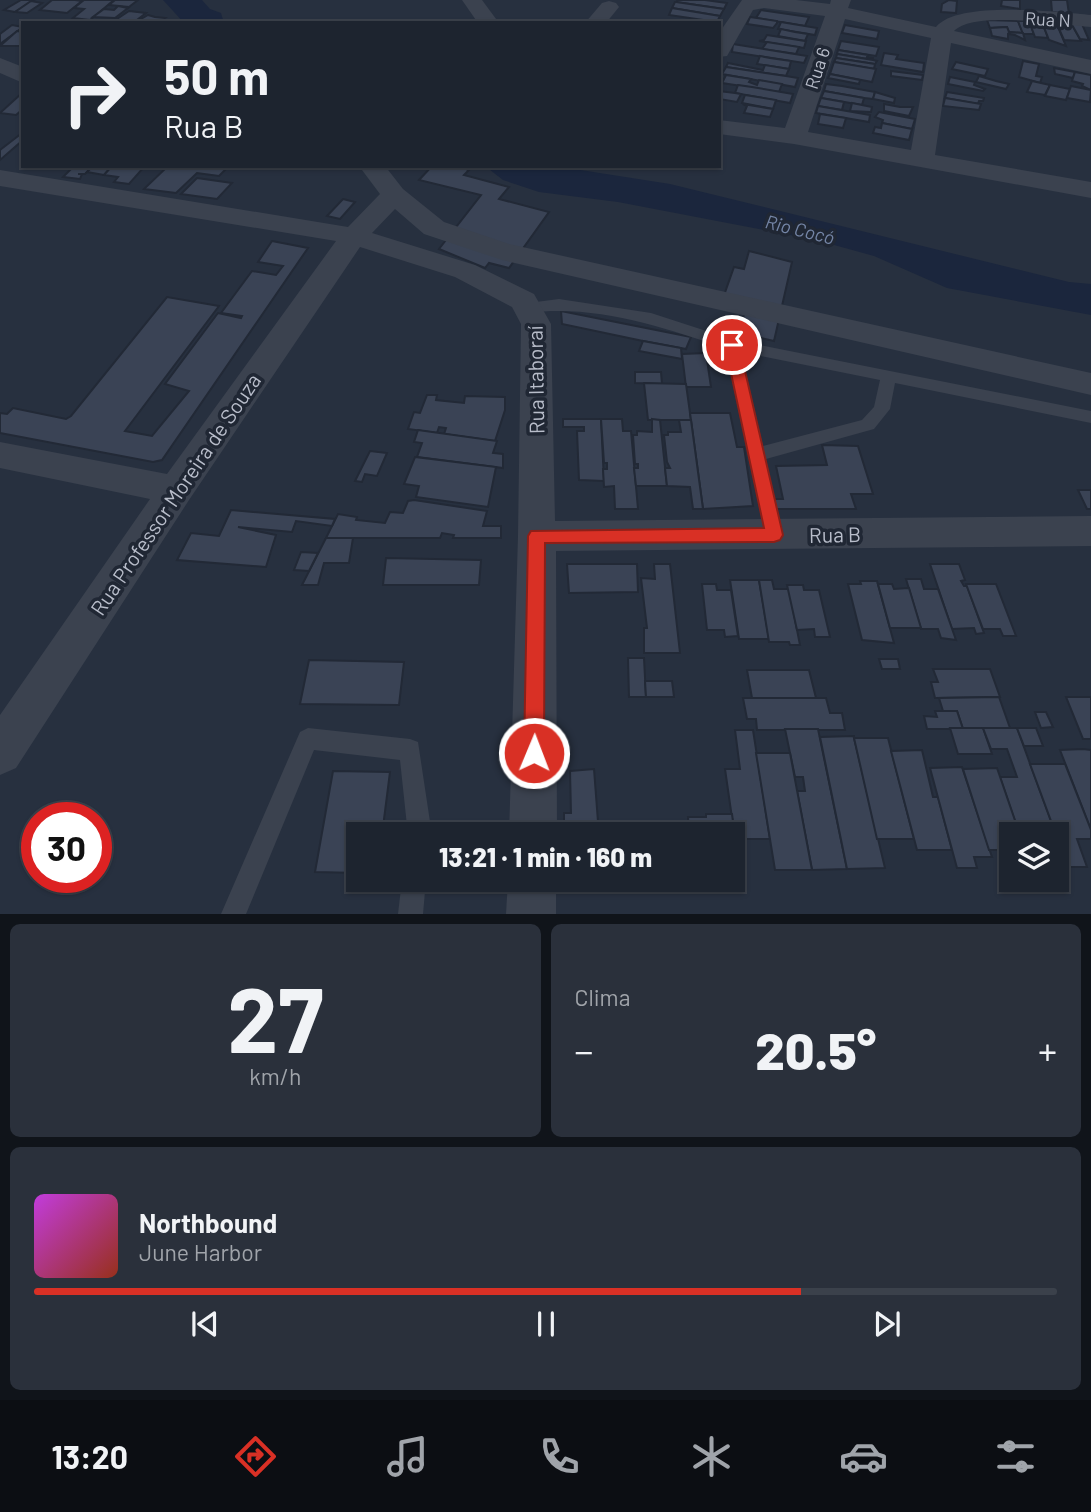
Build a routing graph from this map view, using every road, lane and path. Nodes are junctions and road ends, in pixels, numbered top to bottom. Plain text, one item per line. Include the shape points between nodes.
1 (472, 0) edge
2 (762, 1) edge
3 (839, 6) edge
4 (609, 7) dead end
5 (1091, 20) edge
6 (488, 21) edge
7 (597, 21) edge
8 (942, 35) junction
9 (721, 48) edge
10 (0, 65) edge
11 (1091, 67) edge
12 (21, 75) edge
13 (721, 127) edge
14 (794, 137) junction
15 (922, 159) junction
16 (374, 168) edge
17 (0, 178) edge
18 (1091, 190) edge
19 (394, 195) junction
20 (354, 236) junction
21 (528, 308) junction
22 (732, 345) junction
23 (889, 374) junction
24 (1091, 384) edge
25 (1091, 417) edge
26 (0, 455) edge
27 (755, 455) junction
28 (176, 490) junction
29 (1091, 531) edge
30 (774, 535) junction
31 (537, 536) junction
32 (0, 753) edge
33 (418, 822) edge
34 (533, 822) edge
35 (413, 892) edge
36 (532, 892) edge
37 (233, 914) edge
38 (410, 914) edge
39 (531, 914) edge

1 - 6 street
2 - 3 street
2 - 9 street via 746,5
3 - 8 street
3 - 14 street, Rua 6
4 - 7 street
5 - 8 street, Rua N via 963,18 946,26
8 - 11 street
8 - 15 street
10 - 12 street
13 - 14 street
14 - 15 street
15 - 18 street
16 - 19 street
17 - 20 street, Rua Itaboraí
19 - 20 street, Rua Professor Moreira de Souza
19 - 24 street via 434,228 502,251
20 - 21 street, Rua Itaboraí via 465,271 523,301
20 - 28 street, Rua Professor Moreira de Souza
21 - 22 lane via 559,304 651,318
21 - 31 street, Rua Itaboraí via 536,324
22 - 23 lane
22 - 27 lane
23 - 25 lane
23 - 27 lane via 882,410 868,425
26 - 28 street
27 - 30 lane
28 - 32 street, Rua Professor Moreira de Souza
29 - 30 street, Rua B
30 - 31 street, Rua B
31 - 34 street, Rua Itaboraí
33 - 37 lane via 410,750 308,738
35 - 38 lane
36 - 39 street

